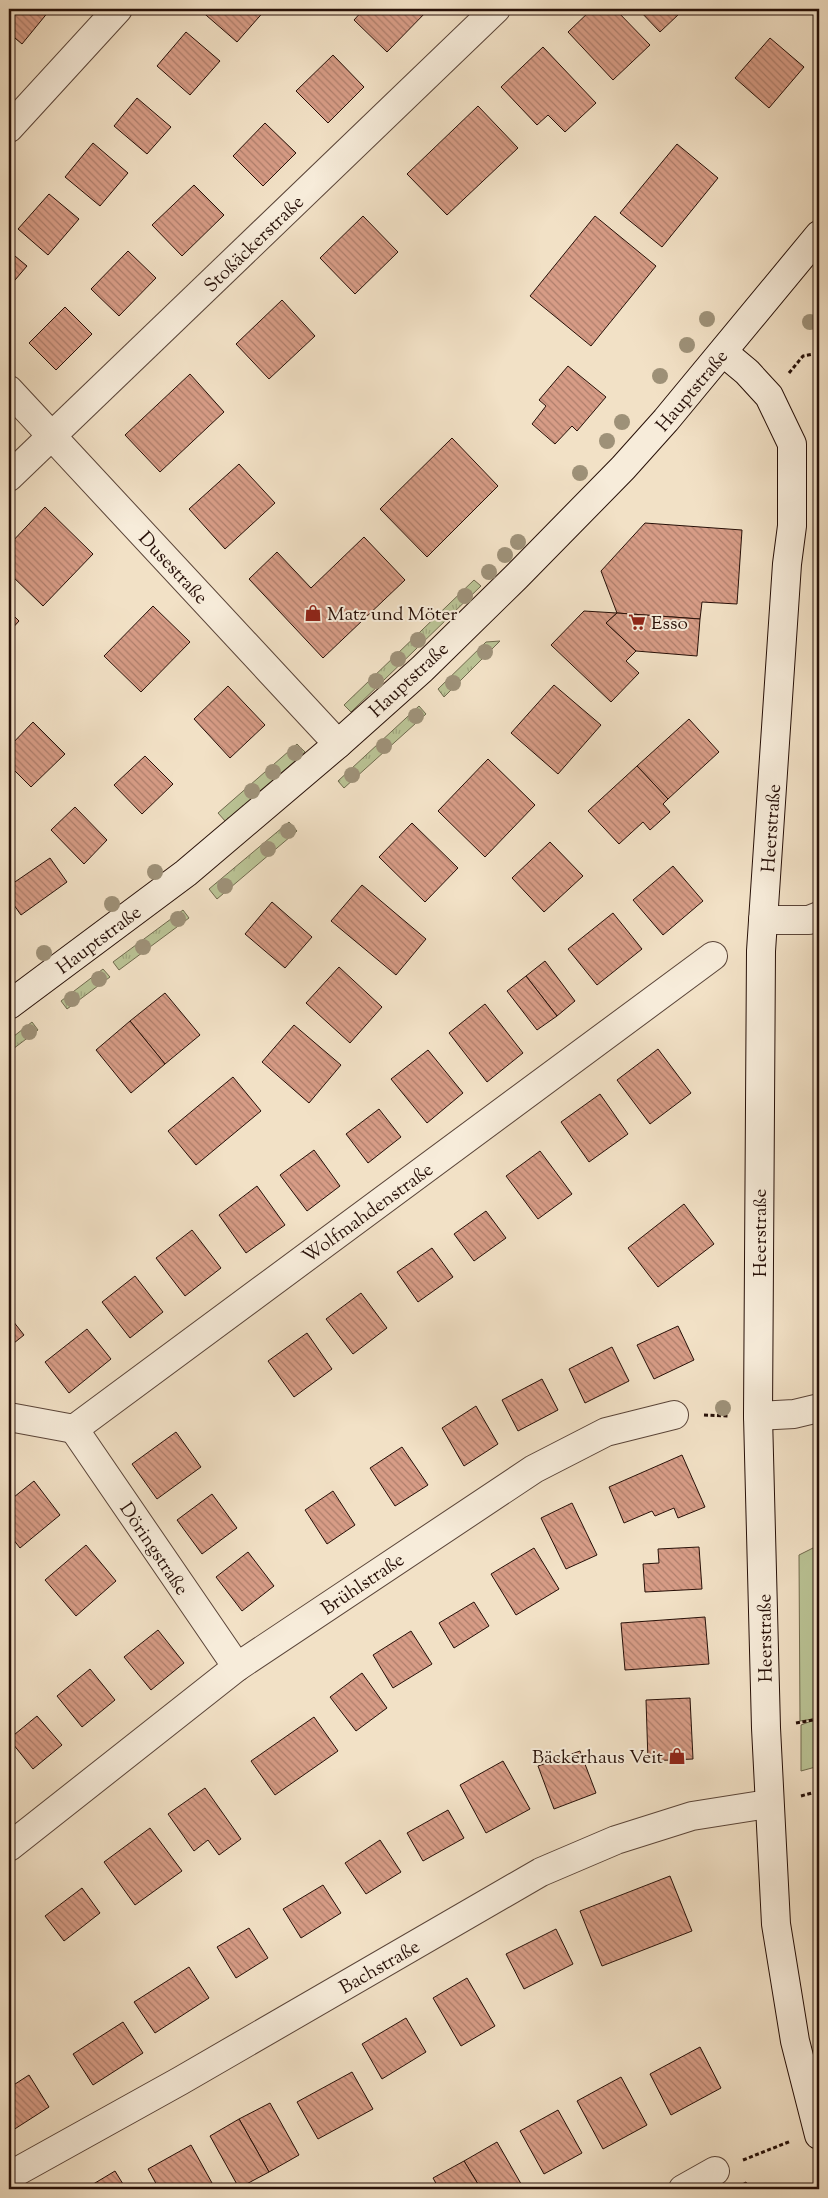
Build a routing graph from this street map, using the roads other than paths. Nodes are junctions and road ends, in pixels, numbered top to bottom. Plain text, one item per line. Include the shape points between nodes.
1 (118, 9) edge
2 (496, 9) edge
3 (9, 128) edge
4 (819, 235) edge
5 (724, 352) junction
6 (9, 390) edge
7 (53, 436) junction
8 (9, 477) edge
9 (338, 744) junction
10 (819, 916) edge
11 (763, 920) junction
12 (713, 956) dead end
13 (9, 1005) edge
14 (819, 1408) edge
15 (674, 1415) road end
16 (758, 1416) junction
17 (9, 1417) edge
18 (74, 1429) junction
19 (237, 1667) junction
20 (768, 1804) junction
21 (9, 1847) edge
22 (819, 2133) edge
23 (715, 2171) road end
24 (9, 2176) edge
25 (683, 2189) edge

1 - 3 street
2 - 7 street, Stoßäckerstraße
4 - 5 street, Hauptstraße
5 - 9 street, Hauptstraße via 623,468 516,577 422,669
5 - 11 street, Heerstraße via 769,396 792,444 792,526
6 - 7 street, Dusestraße
7 - 8 street, Stoßäckerstraße
7 - 9 street, Dusestraße
9 - 13 street, Hauptstraße via 186,872
10 - 11 street via 809,920
11 - 16 street, Heerstraße
12 - 18 street, Wolfmahdenstraße
14 - 16 street via 794,1414
15 - 19 street, Brühlstraße via 606,1432 534,1469
16 - 20 street, Heerstraße
17 - 18 street
18 - 19 street, Döringstraße
19 - 21 street, Brühlstraße
20 - 22 street, Heerstraße via 776,1924 795,2042
20 - 24 street, Bachstraße via 692,1816 616,1840 542,1872
23 - 25 street

